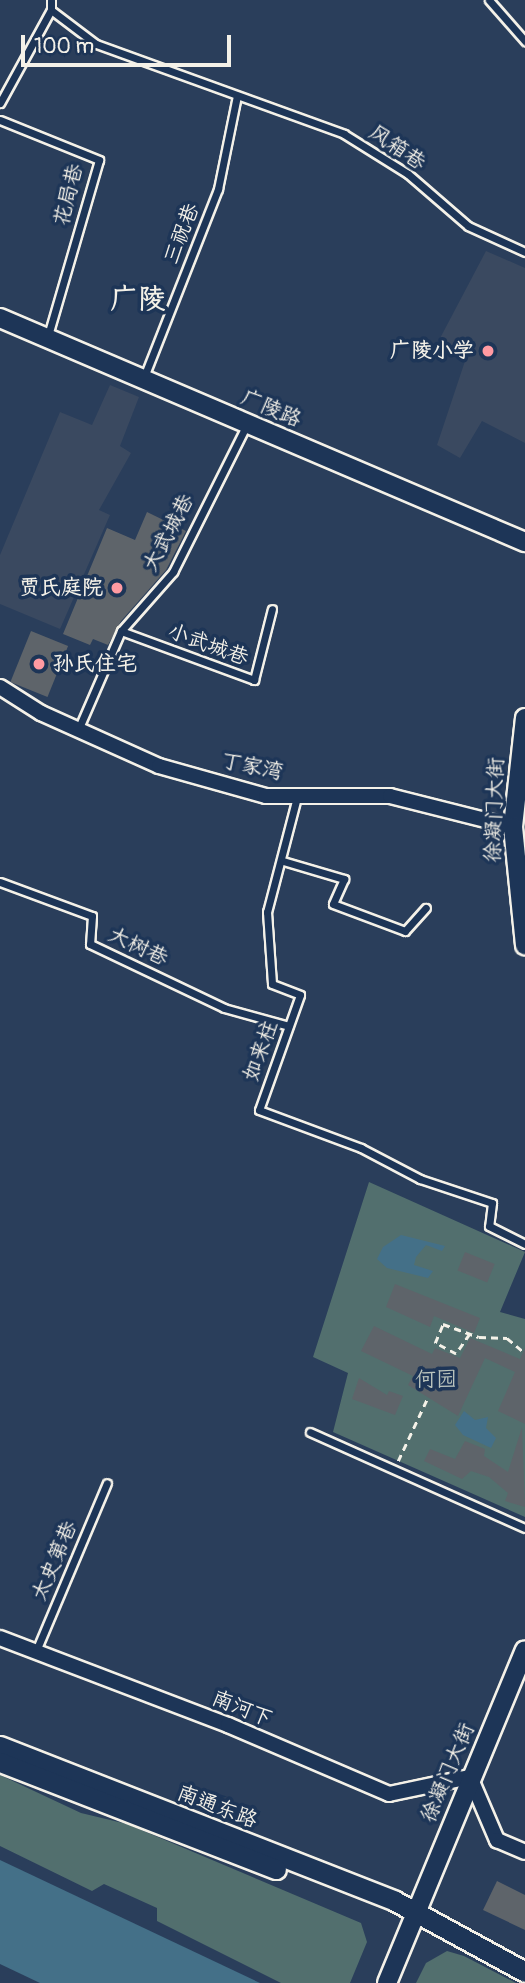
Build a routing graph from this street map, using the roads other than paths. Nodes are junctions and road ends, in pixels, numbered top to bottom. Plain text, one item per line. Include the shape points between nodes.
1 (51, 0) edge
2 (490, 0) edge
3 (51, 10) junction
4 (525, 41) edge
5 (237, 96) junction
6 (0, 103) edge
7 (0, 120) edge
8 (525, 252) edge
9 (0, 318) edge
10 (48, 338) junction
11 (143, 379) junction
12 (247, 424) junction
13 (525, 542) edge
14 (272, 609) dead end
15 (121, 631) junction
16 (0, 687) edge
17 (525, 718) edge
18 (78, 730) junction
19 (521, 774) edge
20 (298, 796) junction
21 (521, 830) edge
22 (283, 862) junction
23 (0, 882) edge
24 (425, 908) dead end
25 (525, 946) edge
26 (289, 1026) junction
27 (525, 1244) edge
28 (310, 1432) dead end
29 (107, 1483) dead end
30 (525, 1528) edge
31 (0, 1638) edge
32 (525, 1650) edge
33 (36, 1651) junction
34 (0, 1746) edge
35 (0, 1762) edge
36 (470, 1777) junction
37 (525, 1852) edge
38 (415, 1915) junction
39 (525, 1972) edge
40 (387, 1983) edge

1 - 3 lane
2 - 4 lane
3 - 5 lane, 风箱巷 via 96,44
3 - 6 lane
5 - 8 lane, 风箱巷 via 344,134 408,174 468,226
5 - 11 lane, 三祝巷 via 218,189
7 - 10 lane, 花局巷 via 99,160
9 - 10 street, 广陵路
10 - 11 street, 广陵路
11 - 12 street, 广陵路
12 - 13 street, 广陵路
12 - 15 lane, 大武城巷 via 173,572
14 - 15 lane, 小武城巷 via 254,680
15 - 18 lane, 大武城巷
16 - 18 street, 丁家湾
17 - 19 street, 徐凝门大街
18 - 20 street, 丁家湾 via 159,766 266,796
19 - 21 street, 徐凝门大街
20 - 21 street, 丁家湾 via 390,796
20 - 22 lane, 如来柱
21 - 25 street, 徐凝门大街
22 - 24 lane via 344,879 333,904 405,931
22 - 26 lane, 如来柱 via 267,912 272,984 300,995
23 - 26 lane, 大树巷 via 92,916 90,944 224,1008
26 - 27 lane, 如来柱 via 259,1110 360,1148 420,1179 492,1203 489,1226
28 - 30 lane
29 - 33 lane, 太史第巷
31 - 33 street, 南河下
32 - 36 street, 徐凝门大街
33 - 36 street, 南河下 via 389,1794
34 - 38 main road, 南通东路 via 395,1901
35 - 38 main road, 南通东路 via 341,1894
36 - 37 street via 498,1840
36 - 38 street, 徐凝门大街
38 - 39 main road, 南通东路
38 - 40 street, 徐凝门大街

